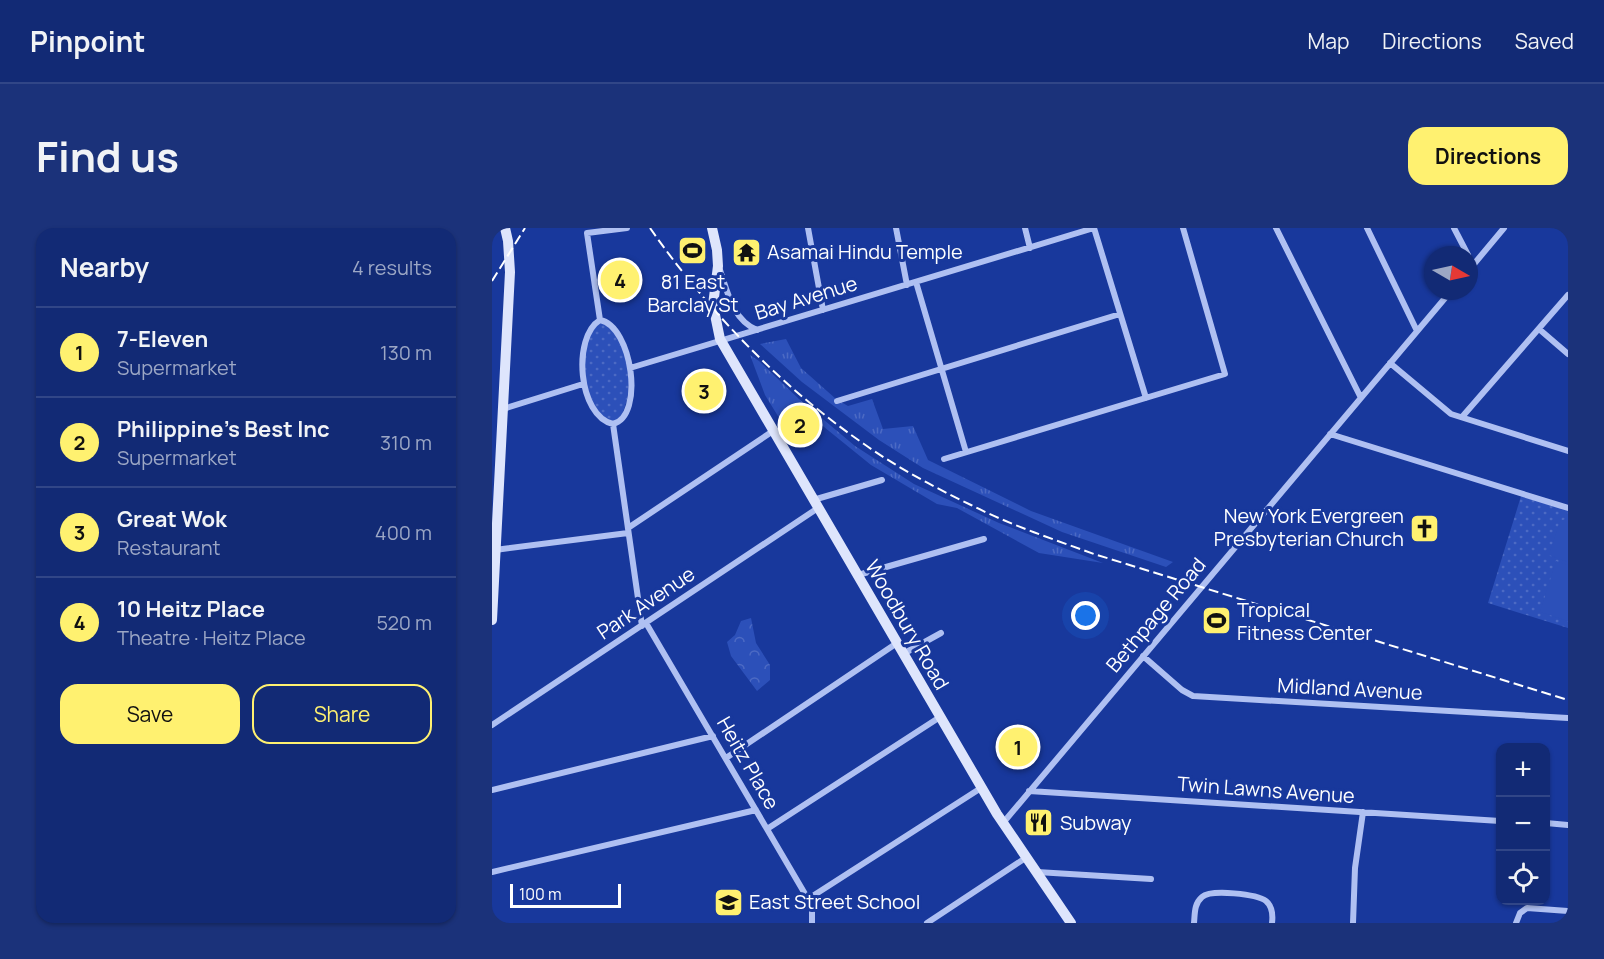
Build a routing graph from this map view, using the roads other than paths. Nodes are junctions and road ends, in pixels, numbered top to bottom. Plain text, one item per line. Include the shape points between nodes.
1 (504, 228) edge
2 (627, 228) edge
3 (712, 228) edge
4 (808, 228) edge
5 (896, 228) edge
6 (1025, 228) edge
7 (1094, 228) edge
8 (1183, 228) edge
9 (1276, 228) edge
10 (1367, 228) edge
11 (1454, 228) edge
12 (1504, 228) edge
13 (1463, 246) edge
14 (1030, 248) junction
15 (1478, 259) edge
16 (718, 266) junction
17 (916, 282) junction
18 (907, 285) junction
19 (1568, 295) edge
20 (1444, 300) edge
21 (823, 310) junction
22 (1120, 314) junction
23 (600, 320) junction
24 (1539, 329) junction
25 (758, 330) junction
26 (1418, 331) junction
27 (720, 339) junction
28 (1568, 354) edge
29 (1390, 363) junction
30 (630, 368) junction
31 (941, 368) junction
32 (584, 384) junction
33 (1146, 398) junction
34 (1361, 398) junction
35 (837, 401) dead end
36 (503, 409) junction
37 (1462, 417) junction
38 (492, 419) edge
39 (613, 424) junction
40 (501, 430) junction
41 (773, 431) junction
42 (1330, 434) junction
43 (1568, 451) edge
44 (966, 452) junction
45 (944, 459) dead end
46 (882, 480) dead end
47 (816, 504) junction
48 (1568, 508) edge
49 (628, 531) junction
50 (984, 539) dead end
51 (495, 550) junction
52 (858, 575) junction
53 (492, 620) edge
54 (644, 624) junction
55 (941, 633) dead end
56 (897, 643) junction
57 (903, 654) junction
58 (1143, 656) junction
59 (940, 717) junction
60 (1568, 718) edge
61 (492, 725) edge
62 (713, 736) junction
63 (726, 758) junction
64 (981, 788) junction
65 (492, 790) edge
66 (1029, 791) junction
67 (756, 810) junction
68 (1363, 812) junction
69 (1496, 820) edge
70 (1003, 823) junction
71 (1550, 823) edge
72 (1568, 825) edge
73 (767, 829) junction
74 (1028, 857) junction
75 (492, 872) edge
76 (1037, 872) junction
77 (1150, 879) dead end
78 (808, 899) junction
79 (1568, 911) edge
80 (812, 923) edge
81 (927, 923) edge
82 (1071, 923) edge
83 (1194, 923) edge
84 (1272, 923) edge
85 (1353, 923) edge
86 (1516, 923) edge

1 - 36 main road via 510,272
2 - 23 street via 587,233
3 - 16 main road, Woodbury Road
4 - 21 street
5 - 18 street
6 - 14 street
7 - 14 street, Bay Avenue
7 - 22 street
8 - 33 street via 1225,374
9 - 34 street
10 - 26 street
11 - 13 street
12 - 15 street
14 - 17 street, Bay Avenue
16 - 25 street via 737,315 743,323
16 - 27 main road, Woodbury Road via 713,305
17 - 18 street, Bay Avenue
17 - 31 street
18 - 21 street, Bay Avenue
19 - 24 street
20 - 26 street, Bethpage Road
21 - 25 street, Bay Avenue
22 - 31 street
22 - 33 street
23 - 30 street via 617,332
23 - 32 street via 592,327 585,348
24 - 28 street
24 - 37 street
25 - 27 street, Bay Avenue
26 - 29 street, Bethpage Road
27 - 30 street, Bay Avenue
27 - 41 main road, Woodbury Road
29 - 34 street, Bethpage Road
29 - 37 street via 1451,414
30 - 39 street via 629,403
31 - 35 street
31 - 44 street
32 - 36 street
32 - 39 street via 594,410
33 - 44 street
34 - 42 street, Bethpage Road
36 - 40 main road
37 - 43 street
38 - 40 main road
39 - 49 street, Heitz Place
40 - 51 main road
41 - 47 main road, Woodbury Road
41 - 49 street
42 - 48 street
42 - 58 street, Bethpage Road
44 - 45 street
46 - 47 street, Park Avenue
47 - 52 main road, Woodbury Road
47 - 54 street, Park Avenue
49 - 51 street
49 - 54 street, Heitz Place
50 - 52 street
51 - 53 main road
52 - 56 main road, Woodbury Road
54 - 61 street, Park Avenue
54 - 62 street, Heitz Place
55 - 57 street
56 - 57 main road, Woodbury Road
56 - 63 street
57 - 59 main road, Woodbury Road
58 - 60 street, Midland Avenue via 1193,696
58 - 66 street, Bethpage Road
59 - 64 main road, Woodbury Road
59 - 73 street
62 - 63 street, Heitz Place
62 - 65 street
63 - 67 street, Heitz Place
64 - 70 main road, Woodbury Road
64 - 78 street
66 - 68 street, Twin Lawns Avenue
66 - 70 street, Bethpage Road
67 - 73 street, Heitz Place
67 - 75 street
68 - 69 street, Twin Lawns Avenue
68 - 85 street
70 - 74 main road, Woodbury Road
71 - 72 street
73 - 78 street, Heitz Place
74 - 76 main road, Woodbury Road
74 - 81 street
76 - 77 street
76 - 82 main road, Woodbury Road
78 - 80 street, Heitz Place
79 - 86 street via 1527,908
83 - 84 street via 1195,907 1210,893 1257,897 1268,902

